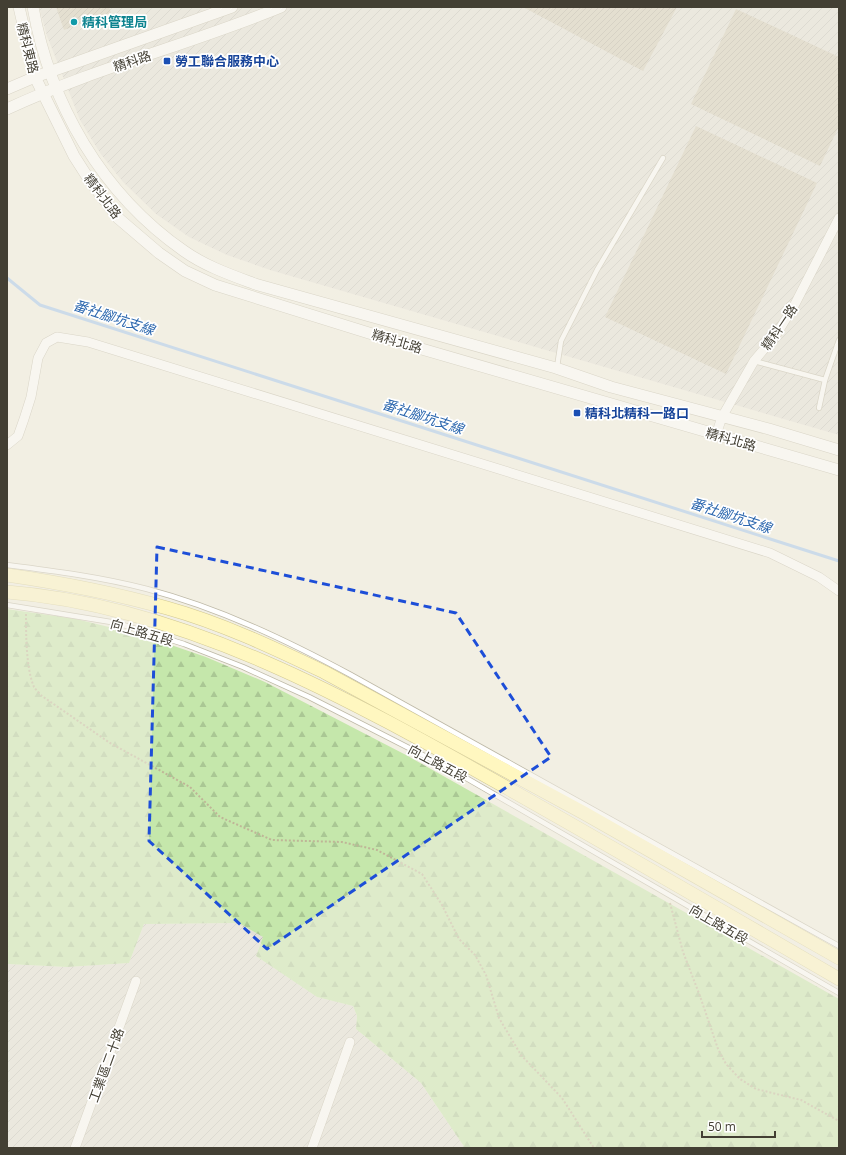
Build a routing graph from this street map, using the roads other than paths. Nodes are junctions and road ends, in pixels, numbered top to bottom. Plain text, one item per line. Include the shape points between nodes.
1 (19, 7) edge
2 (33, 7) edge
3 (232, 7) edge
4 (280, 7) edge
5 (35, 77) junction
6 (52, 81) junction
7 (7, 89) edge
8 (41, 91) junction
9 (7, 109) edge
10 (663, 158) dead end
11 (839, 218) edge
12 (839, 340) edge
13 (754, 362) junction
14 (556, 368) junction
15 (826, 380) junction
16 (819, 408) dead end
17 (722, 417) junction
18 (716, 435) junction
19 (7, 445) edge
20 (839, 450) edge
21 (839, 470) edge
22 (7, 565) edge
23 (7, 575) edge
24 (839, 591) edge
25 (7, 592) edge
26 (7, 605) edge
27 (839, 946) edge
28 (839, 958) edge
29 (839, 979) edge
30 (136, 981) dead end
31 (839, 993) edge
32 (350, 1042) dead end
33 (75, 1148) edge
34 (312, 1148) edge

1 - 5 street, 精科東路
2 - 6 street, 精科東路
3 - 6 street, 精科路
4 - 6 street, 精科路 via 246,21
5 - 6 street, 精科路
5 - 7 street, 精科路
5 - 8 street, 精科東路
6 - 8 street, 精科路
6 - 14 street, 精科北路 via 97,167 112,187 184,252 219,271 255,284
8 - 9 street, 精科路
8 - 18 street, 精科北路 via 74,156 118,218 159,253 185,271 215,285 301,312
10 - 14 lane via 597,270 561,341
11 - 13 street, 精科一路 via 795,304 776,335
12 - 15 lane
13 - 15 lane
13 - 17 street, 精科一路
14 - 17 street, 精科北路 via 611,387
15 - 16 lane
17 - 18 street, 精科一路
17 - 20 street, 精科北路
18 - 21 street, 精科北路
19 - 24 street via 18,436 38,358 46,343 57,337 88,342 770,553 819,577
22 - 27 lane via 86,576 148,589 274,635 351,675
23 - 28 main road, 向上路五段 via 79,586 169,608 286,653 584,813
25 - 29 main road, 向上路五段 via 84,603 179,628 257,658 458,760
26 - 31 lane, 向上路五段 via 117,623 184,644 309,697 454,771
30 - 33 street, 工業區二十路
32 - 34 street

